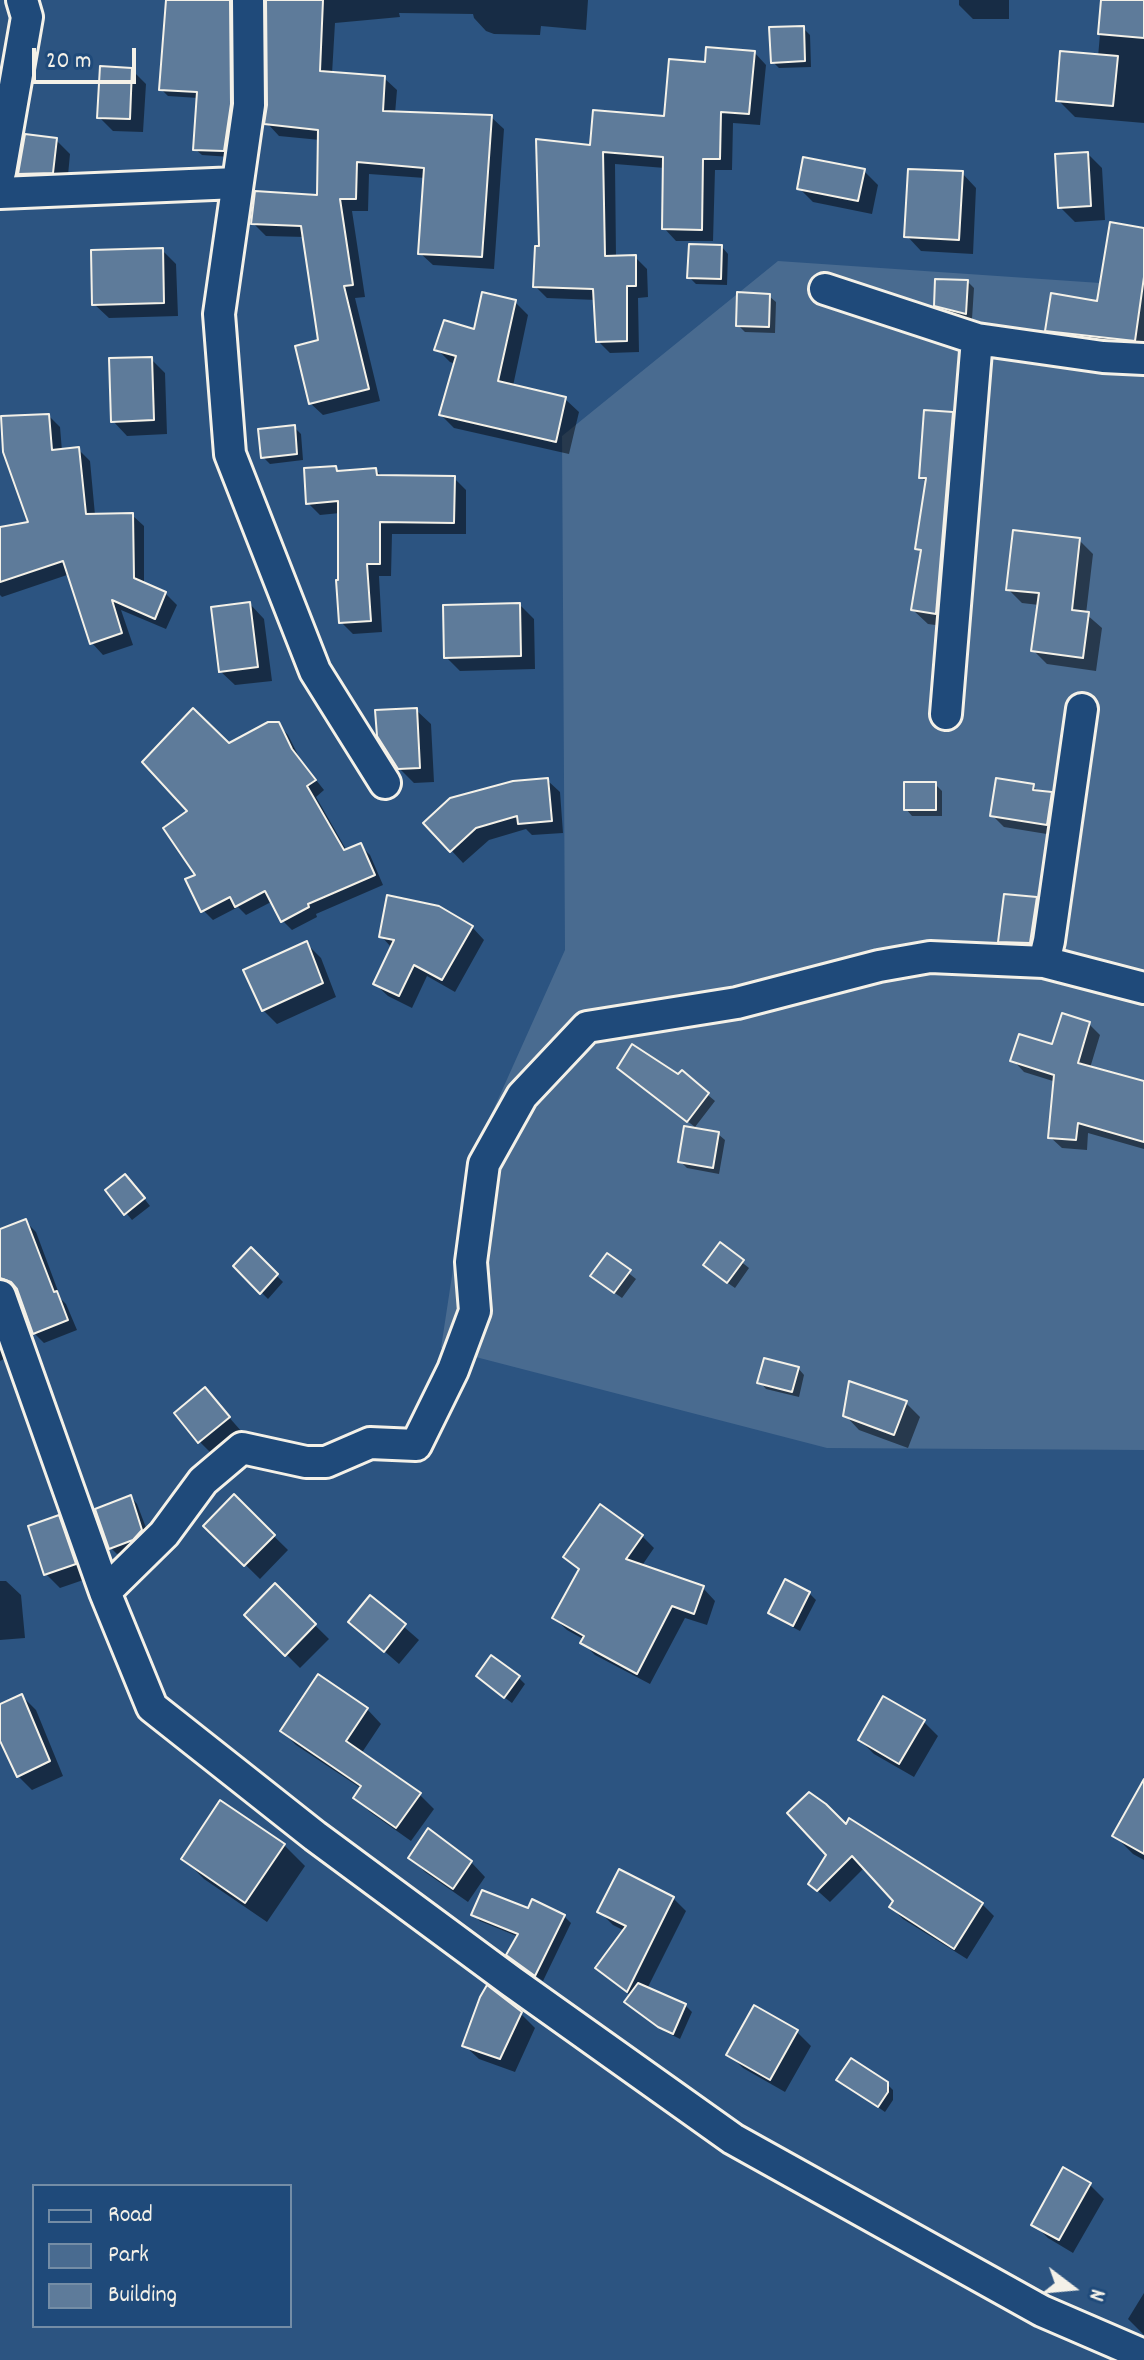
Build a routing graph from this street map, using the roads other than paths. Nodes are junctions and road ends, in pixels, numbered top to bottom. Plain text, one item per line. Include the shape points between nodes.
1 (22, 0) edge
2 (248, 0) edge
3 (0, 172) edge
4 (237, 183) junction
5 (0, 193) edge
6 (825, 289) dead end
7 (977, 339) junction
8 (1144, 359) edge
9 (1082, 709) dead end
10 (946, 714) dead end
11 (385, 783) dead end
12 (1044, 962) junction
13 (1144, 988) edge
14 (0, 1296) edge
15 (105, 1592) junction
16 (1144, 2355) edge

1 - 3 street via 27,17
2 - 4 street via 249,105
4 - 5 street
4 - 11 street via 219,314 230,454 315,671
6 - 7 street
7 - 8 street
7 - 10 street
9 - 12 street
12 - 13 street
12 - 15 street via 930,957 737,1003 587,1027 522,1096 484,1164 471,1262 475,1311 416,1445 370,1443 326,1462 242,1448 203,1481 164,1534
14 - 15 street
15 - 16 street via 152,1707 511,1981 733,2139 1042,2311

